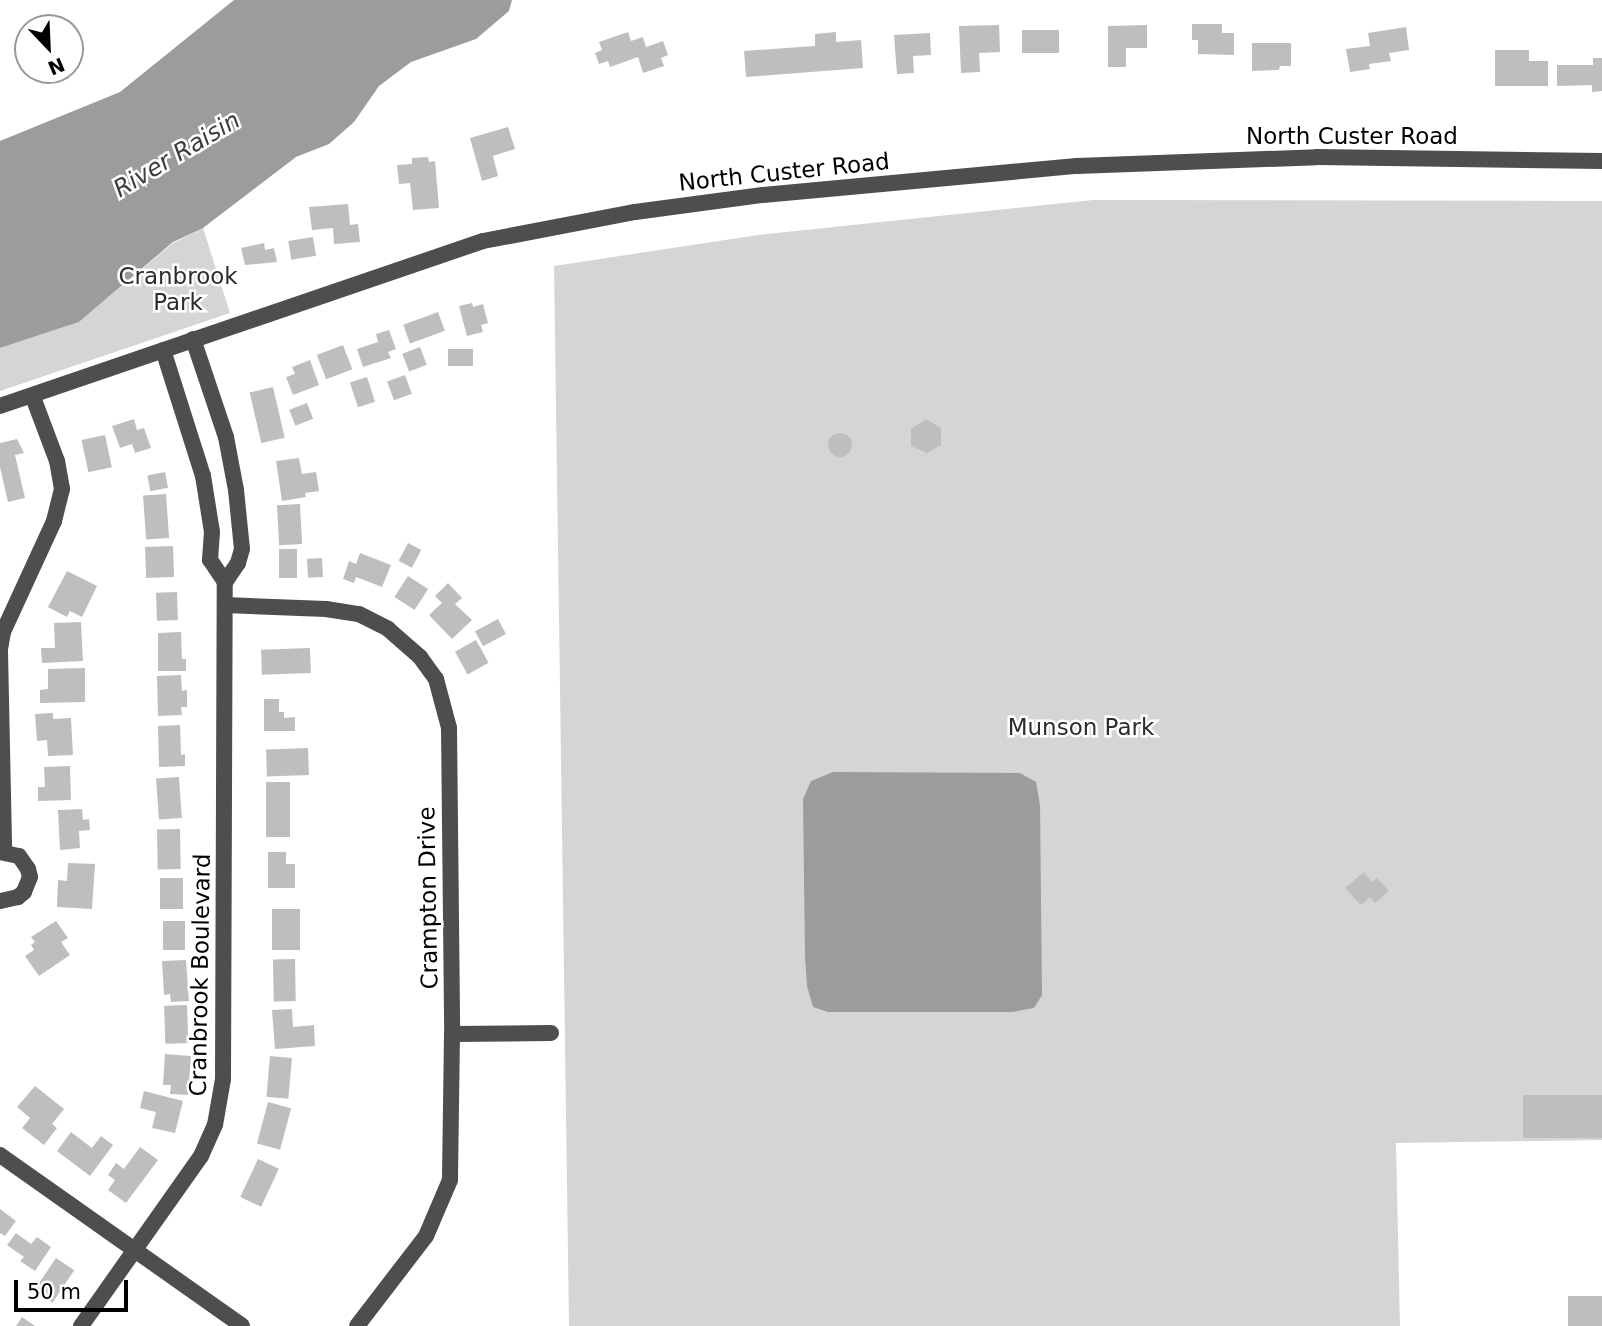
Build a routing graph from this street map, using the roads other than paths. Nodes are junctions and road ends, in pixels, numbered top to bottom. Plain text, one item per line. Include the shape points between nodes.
1 (1602, 161) edge
2 (194, 338) junction
3 (163, 350) junction
4 (33, 397) junction
5 (0, 406) edge
6 (225, 582) junction
7 (225, 605) junction
8 (0, 650) edge
9 (2, 852) edge
10 (0, 901) edge
11 (551, 1033) dead end
12 (452, 1034) junction
13 (0, 1155) edge
14 (133, 1249) junction
15 (81, 1326) edge
16 (242, 1326) edge
17 (357, 1326) edge

1 - 2 street, North Custer Road via 1219,159 1077,166 726,200 483,241
2 - 3 street, North Custer Road
2 - 6 street, Cranbrook Boulevard via 226,437 236,490 242,549
3 - 4 street, North Custer Road
3 - 6 street, Cranbrook Boulevard via 203,476 212,533 210,561
4 - 5 street, North Custer Road
4 - 8 street via 57,461 62,489 54,521 9,618
6 - 7 street, Cranbrook Boulevard
7 - 12 street, Crampton Drive via 359,614 406,644 436,679 449,728
7 - 14 street, Cranbrook Boulevard via 226,1021 220,1103 201,1156
8 - 9 street
9 - 10 street via 12,852 25,862 30,877 18,897
11 - 12 street
12 - 17 street, Crampton Drive via 450,1180 426,1236
13 - 14 street
14 - 15 street, Cranbrook Boulevard
14 - 16 street

